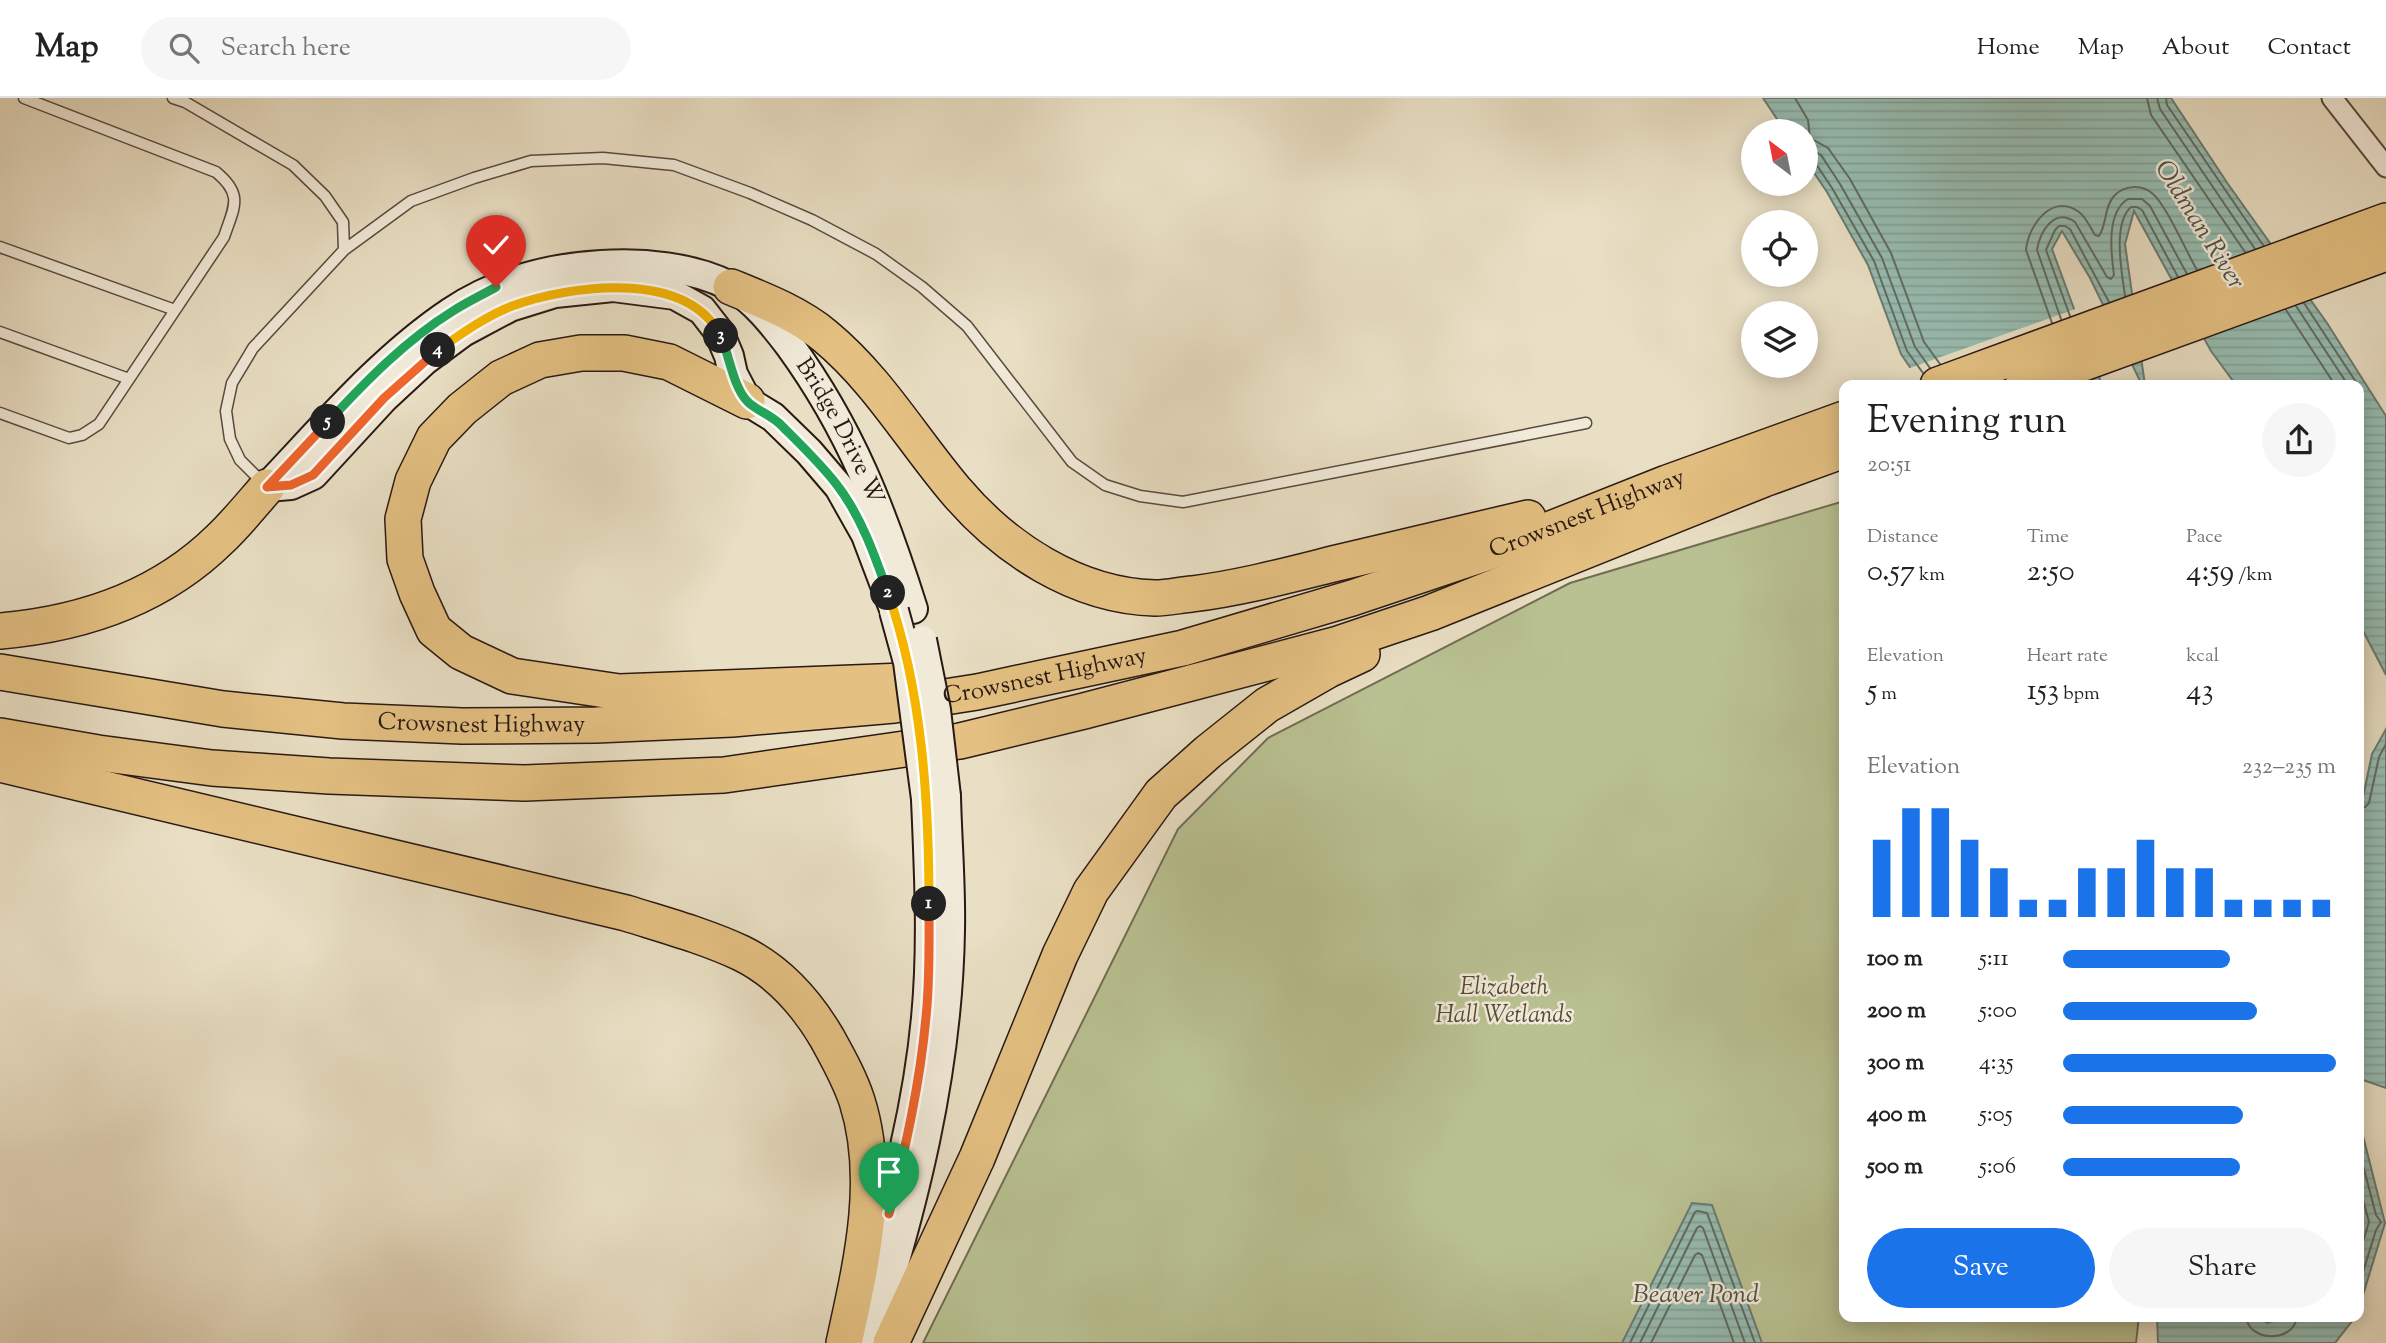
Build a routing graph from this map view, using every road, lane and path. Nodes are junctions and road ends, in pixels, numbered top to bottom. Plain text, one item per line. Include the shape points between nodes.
1 (24, 98) edge
2 (173, 98) edge
3 (2332, 98) edge
4 (2386, 167) edge
5 (2386, 221) edge
6 (0, 247) edge
7 (344, 250) junction
8 (2386, 253) edge
9 (731, 287) junction
10 (176, 310) junction
11 (0, 332) edge
12 (129, 379) junction
13 (1952, 380) edge
14 (2037, 380) edge
15 (747, 401) junction
16 (0, 413) edge
17 (1839, 421) edge
18 (1586, 423) dead end
19 (1839, 452) edge
20 (1764, 479) junction
21 (1667, 483) junction
22 (267, 487) junction
23 (904, 610) junction
24 (1250, 629) junction
25 (0, 631) edge
26 (0, 672) edge
27 (0, 736) edge
28 (0, 764) edge
29 (936, 798) junction
30 (846, 1343) edge
31 (870, 1343) edge
32 (891, 1343) edge

1 - 10 lane via 216,172 230,184 236,204 224,237
2 - 7 lane via 293,165 326,196 343,222
3 - 4 street
5 - 13 highway
6 - 10 lane
7 - 18 lane via 411,201 531,161 603,158 674,165 812,220 876,254 967,326 1072,462 1105,485 1161,499 1183,502
7 - 22 lane via 253,348 232,383 226,411 230,439 240,460
8 - 14 highway
9 - 21 highway via 776,306 823,334 859,367 982,519 1016,548 1058,572 1104,590 1155,598 1257,583
9 - 22 street, Bridge Drive W via 667,267 621,264 578,266 496,287 413,340 370,378
9 - 23 street, Bridge Drive W via 782,336 841,425 886,525
10 - 12 lane
11 - 12 lane
12 - 16 lane via 99,424 82,435 69,438
15 - 22 street via 719,332 702,310 675,295 613,287 555,293 510,307 463,332 384,398 313,475 291,485
15 - 23 street, Bridge Drive W via 773,417 839,487
15 - 24 highway via 669,362 624,353 581,353 540,360 501,378 434,438 413,481 403,519 405,559 434,630 461,652 512,676 619,692 952,678
17 - 21 highway, Crowsnest Highway
19 - 20 highway
20 - 27 highway, Crowsnest Highway via 1430,613 1335,645 960,741 790,767 724,775 525,783 431,781 212,768
20 - 32 highway via 1328,670 1267,705 1161,794 1091,891 977,1158
21 - 24 highway, Crowsnest Highway via 1513,544
22 - 25 highway via 221,539 155,589 82,618
23 - 29 street, Bridge Drive W, bridge via 925,652 936,710
24 - 26 highway, Crowsnest Highway via 1171,651 894,705 596,725 343,721 223,709
28 - 30 highway via 626,913 743,954 784,982 814,1016 840,1062 857,1102 865,1146 864,1252
29 - 30 street, Bridge Drive W via 926,1019 907,1141 889,1214
29 - 31 street, Bridge Drive W via 950,930 940,1062 916,1188

